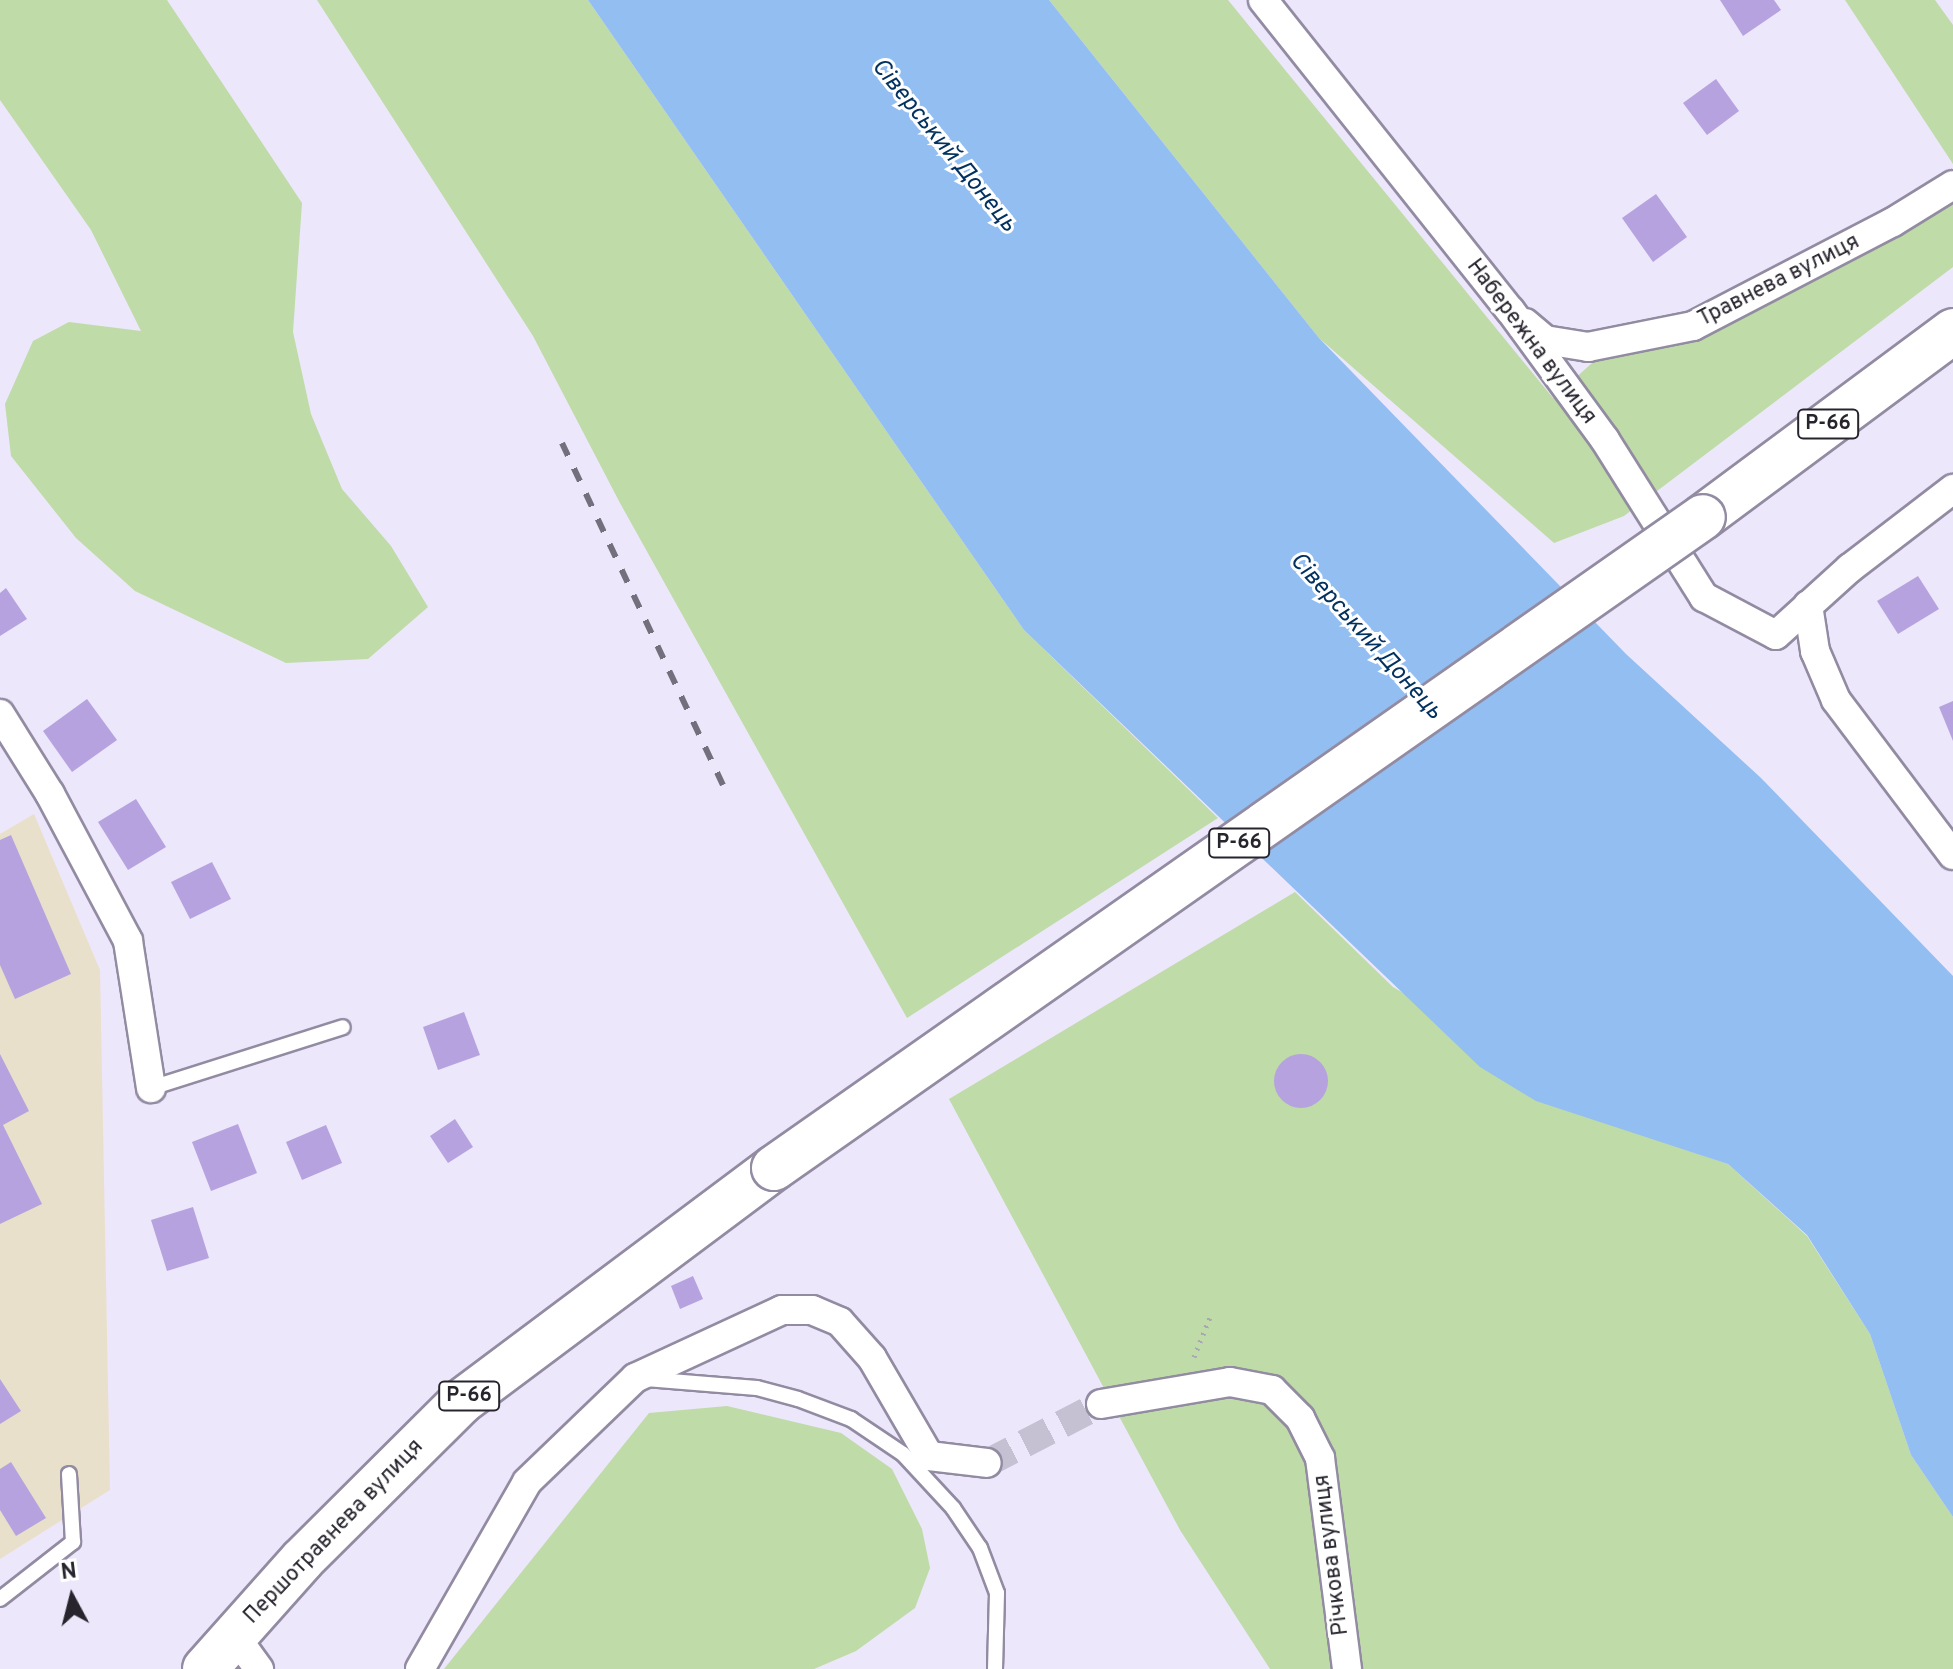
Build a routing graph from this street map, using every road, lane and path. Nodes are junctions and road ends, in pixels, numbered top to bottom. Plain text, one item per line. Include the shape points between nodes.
1 (1263, 0) edge
2 (1953, 185) edge
3 (1510, 310) junction
4 (1953, 331) edge
5 (1953, 489) edge
6 (1808, 605) junction
7 (0, 714) edge
8 (1953, 855) edge
9 (343, 1027) dead end
10 (151, 1088) joint
11 (635, 1378) junction
12 (1101, 1404) tunnel mouth
13 (987, 1463) tunnel mouth
14 (69, 1474) dead end
15 (0, 1599) edge
16 (247, 1653) edge
17 (205, 1669) edge
18 (420, 1669) edge
19 (995, 1669) edge
20 (1347, 1669) edge

1 - 3 street, Набережна вулиця
2 - 3 street, Травнева вулиця via 1693,326 1588,347 1545,340
3 - 6 street, Набережна вулиця via 1605,440 1704,597 1776,635
4 - 16 main road, Першотравнева вулиця / Р-66, bridge via 1703,517 774,1168 461,1402 302,1560
5 - 6 street
6 - 8 street via 1815,651 1836,700
7 - 10 street via 50,794 128,941
9 - 10 lane
11 - 13 street via 782,1310 812,1310 840,1322 872,1358 929,1456
11 - 18 street via 527,1482
11 - 19 lane via 757,1388 798,1399 851,1419 903,1454 953,1508 980,1548 997,1593
12 - 20 street, Річкова вулиця via 1230,1382 1272,1390 1300,1418 1320,1458
14 - 15 lane via 73,1542
16 - 17 main road, Першотравнева вулиця / Р-66

